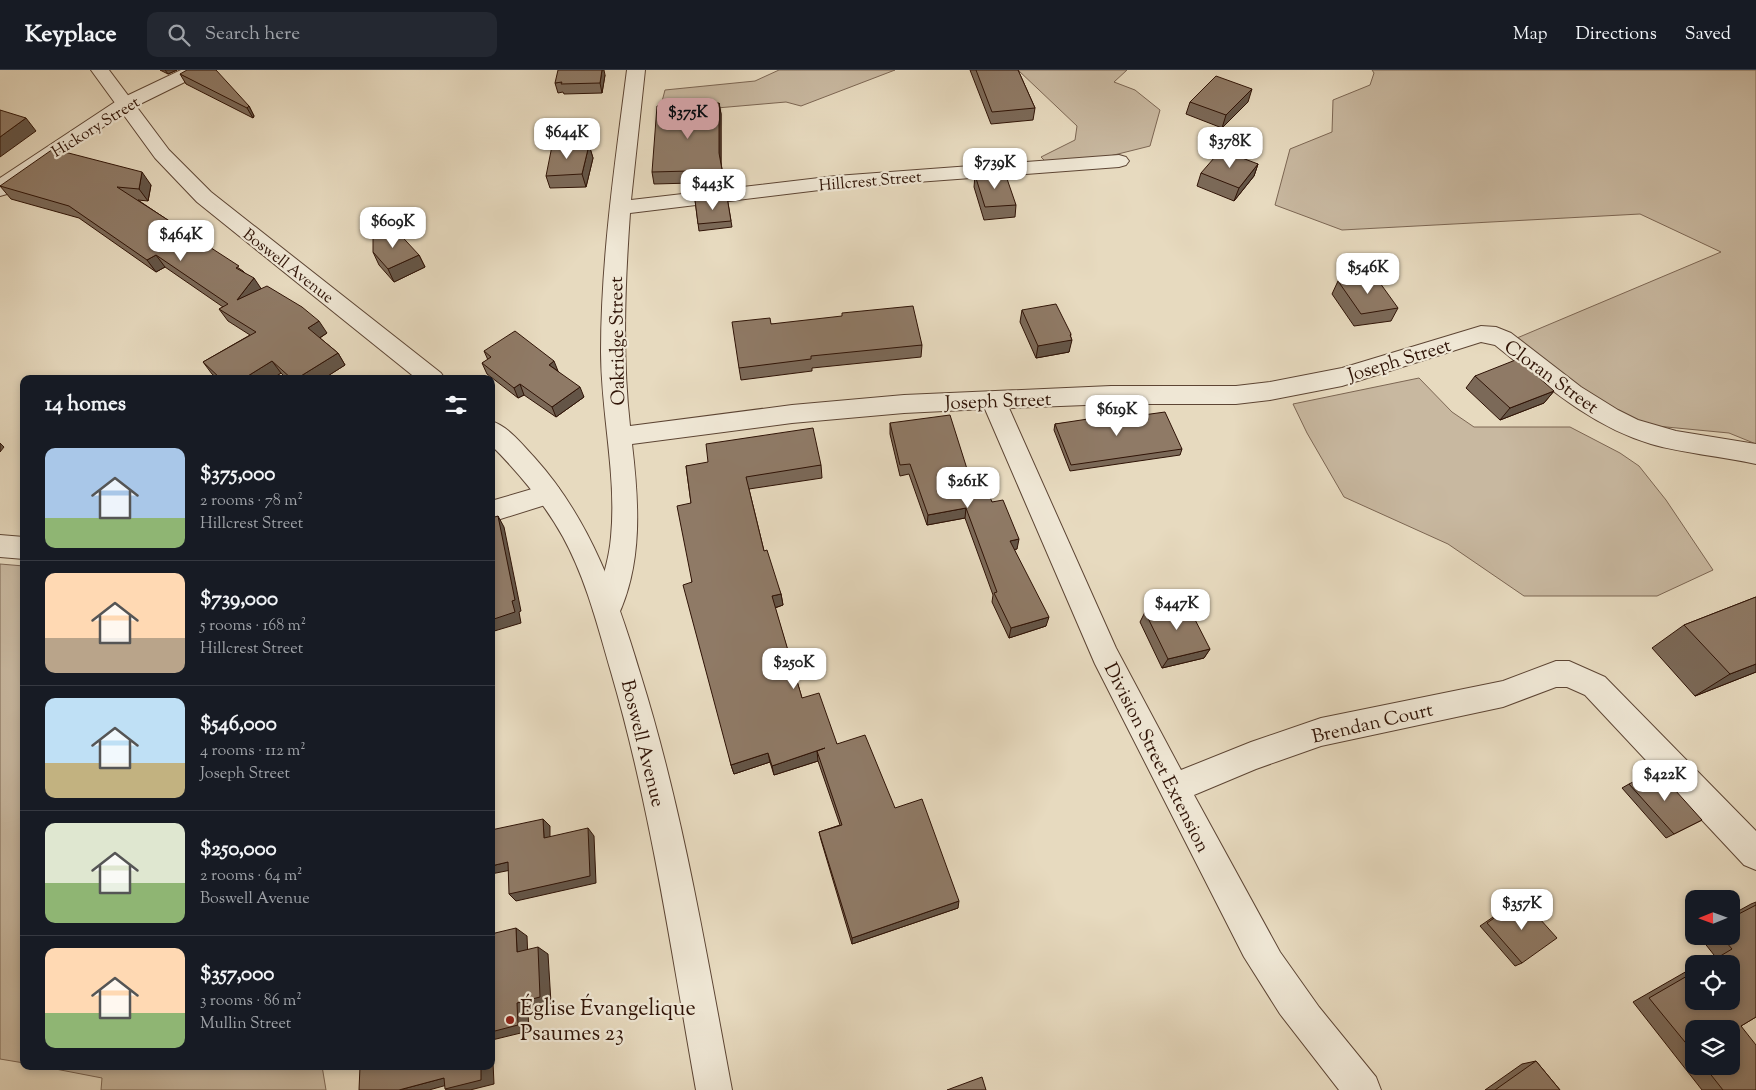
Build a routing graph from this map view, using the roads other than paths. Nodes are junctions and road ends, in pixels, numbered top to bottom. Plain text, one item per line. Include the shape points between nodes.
1 (100, 70) edge
2 (195, 70) edge
3 (636, 70) edge
4 (125, 104) junction
5 (1119, 160) dead end
6 (3, 183) edge
7 (620, 208) junction
8 (1492, 334) joint
9 (428, 375) edge
10 (993, 400) junction
11 (495, 434) edge
12 (618, 437) junction
13 (1756, 454) edge
14 (549, 494) junction
15 (495, 511) edge
16 (0, 546) edge
17 (20, 548) edge
18 (607, 610) junction
19 (1174, 788) junction
20 (1756, 854) edge
21 (714, 1090) edge
22 (1363, 1090) edge

1 - 4 street, Boswell Avenue
2 - 4 street, Hickory Street
3 - 7 street, Oakridge Street
4 - 6 street, Hickory Street
4 - 9 street, Boswell Avenue via 162,154 204,197
5 - 7 street, Hillcrest Street via 836,182
7 - 12 street, Oakridge Street via 613,354
8 - 10 street, Joseph Street via 1475,335 1342,377 1253,393 1206,397 1111,395
8 - 13 street, Cloran Street via 1503,339 1585,403 1616,420 1651,434
10 - 12 street, Joseph Street via 856,407
10 - 19 street, Division Street Extension via 1105,655
11 - 14 street, Boswell Avenue
12 - 18 street, Oakridge Street via 625,526 617,576
14 - 15 street
14 - 18 street, Boswell Avenue via 574,534
16 - 17 street
18 - 21 street, Boswell Avenue via 633,691 658,795
19 - 20 street, Brendan Court via 1321,732 1502,694 1556,674 1575,677 1595,686
19 - 22 street, Division Street Extension via 1279,983 1310,1027

